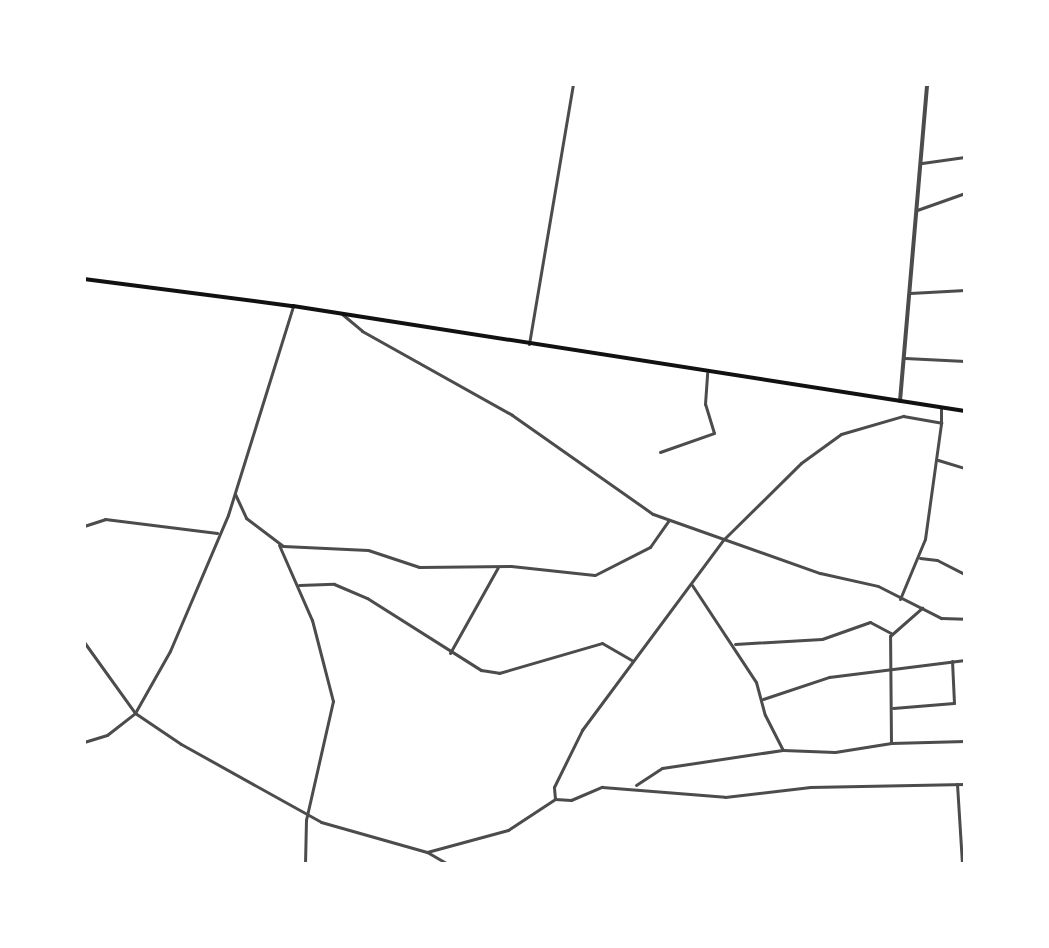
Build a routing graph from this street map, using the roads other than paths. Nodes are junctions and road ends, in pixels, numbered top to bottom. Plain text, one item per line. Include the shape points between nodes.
1 (573, 84) edge
2 (927, 84) edge
3 (965, 157) edge
4 (922, 163) junction
5 (965, 193) edge
6 (917, 210) junction
7 (84, 279) edge
8 (965, 290) edge
9 (909, 293) junction
10 (293, 306) junction
11 (342, 314) junction
12 (529, 344) junction
13 (905, 358) junction
14 (965, 361) edge
15 (707, 373) junction
16 (900, 401) junction
17 (941, 408) junction
18 (965, 411) edge
19 (941, 423) junction
20 (660, 452) dead end
21 (937, 460) junction
22 (965, 468) edge
23 (235, 493) junction
24 (668, 521) junction
25 (84, 526) edge
26 (218, 533) junction
27 (724, 539) junction
28 (278, 543) junction
29 (919, 558) junction
30 (498, 567) junction
31 (965, 574) edge
32 (299, 585) junction
33 (692, 585) junction
34 (900, 599) junction
35 (922, 608) junction
36 (965, 619) edge
37 (891, 633) junction
38 (84, 642) edge
39 (735, 644) junction
40 (450, 653) junction
41 (633, 660) junction
42 (965, 660) edge
43 (952, 661) junction
44 (891, 668) junction
45 (763, 699) junction
46 (893, 708) junction
47 (135, 713) junction
48 (965, 741) edge
49 (84, 742) edge
50 (891, 743) junction
51 (783, 750) junction
52 (957, 784) junction
53 (965, 784) edge
54 (635, 786) junction
55 (555, 799) junction
56 (309, 815) junction
57 (427, 852) junction
58 (305, 864) edge
59 (448, 864) edge
60 (963, 864) edge

1 - 12 street
2 - 4 street
3 - 4 street
4 - 6 street
5 - 6 street
6 - 9 street
7 - 10 main road
8 - 9 street
9 - 13 street
10 - 11 main road
10 - 23 street
11 - 12 main road
11 - 24 street via 362,331 512,415 617,492
12 - 15 main road
13 - 14 street
13 - 16 street
15 - 16 main road
15 - 20 street via 705,404 714,433
16 - 17 main road
17 - 18 main road
17 - 19 street
19 - 21 street
19 - 27 street via 903,416 841,434 801,463
21 - 22 street
21 - 29 street
23 - 26 street
23 - 28 street via 246,518
24 - 27 street
24 - 30 street via 650,547 595,575
25 - 26 street via 105,519
26 - 47 street via 170,651
27 - 33 street
27 - 34 street via 820,573 878,586
28 - 30 street via 368,550 419,567
28 - 32 street
29 - 31 street via 937,560
29 - 34 street
30 - 40 street
32 - 40 street via 334,584 367,598
32 - 56 street via 333,701
33 - 39 street
33 - 41 street
34 - 35 street
35 - 36 street via 941,618
35 - 37 street
37 - 39 street via 870,622 822,639
37 - 44 street
38 - 47 street
39 - 45 street
40 - 41 street via 481,670 499,673 602,643
41 - 55 street via 582,730 554,787
42 - 43 street
43 - 44 street
43 - 46 street via 954,703
44 - 45 street via 800,684
44 - 46 street
45 - 51 street
46 - 50 street
47 - 49 street via 107,735
47 - 56 street via 228,773
48 - 50 street
50 - 51 street via 835,752
51 - 54 street via 662,768
52 - 53 street
52 - 54 street via 810,787 725,797 683,796
52 - 60 street
54 - 55 street via 591,788 571,800
55 - 57 street via 508,830
56 - 57 street
56 - 58 street
57 - 59 street

